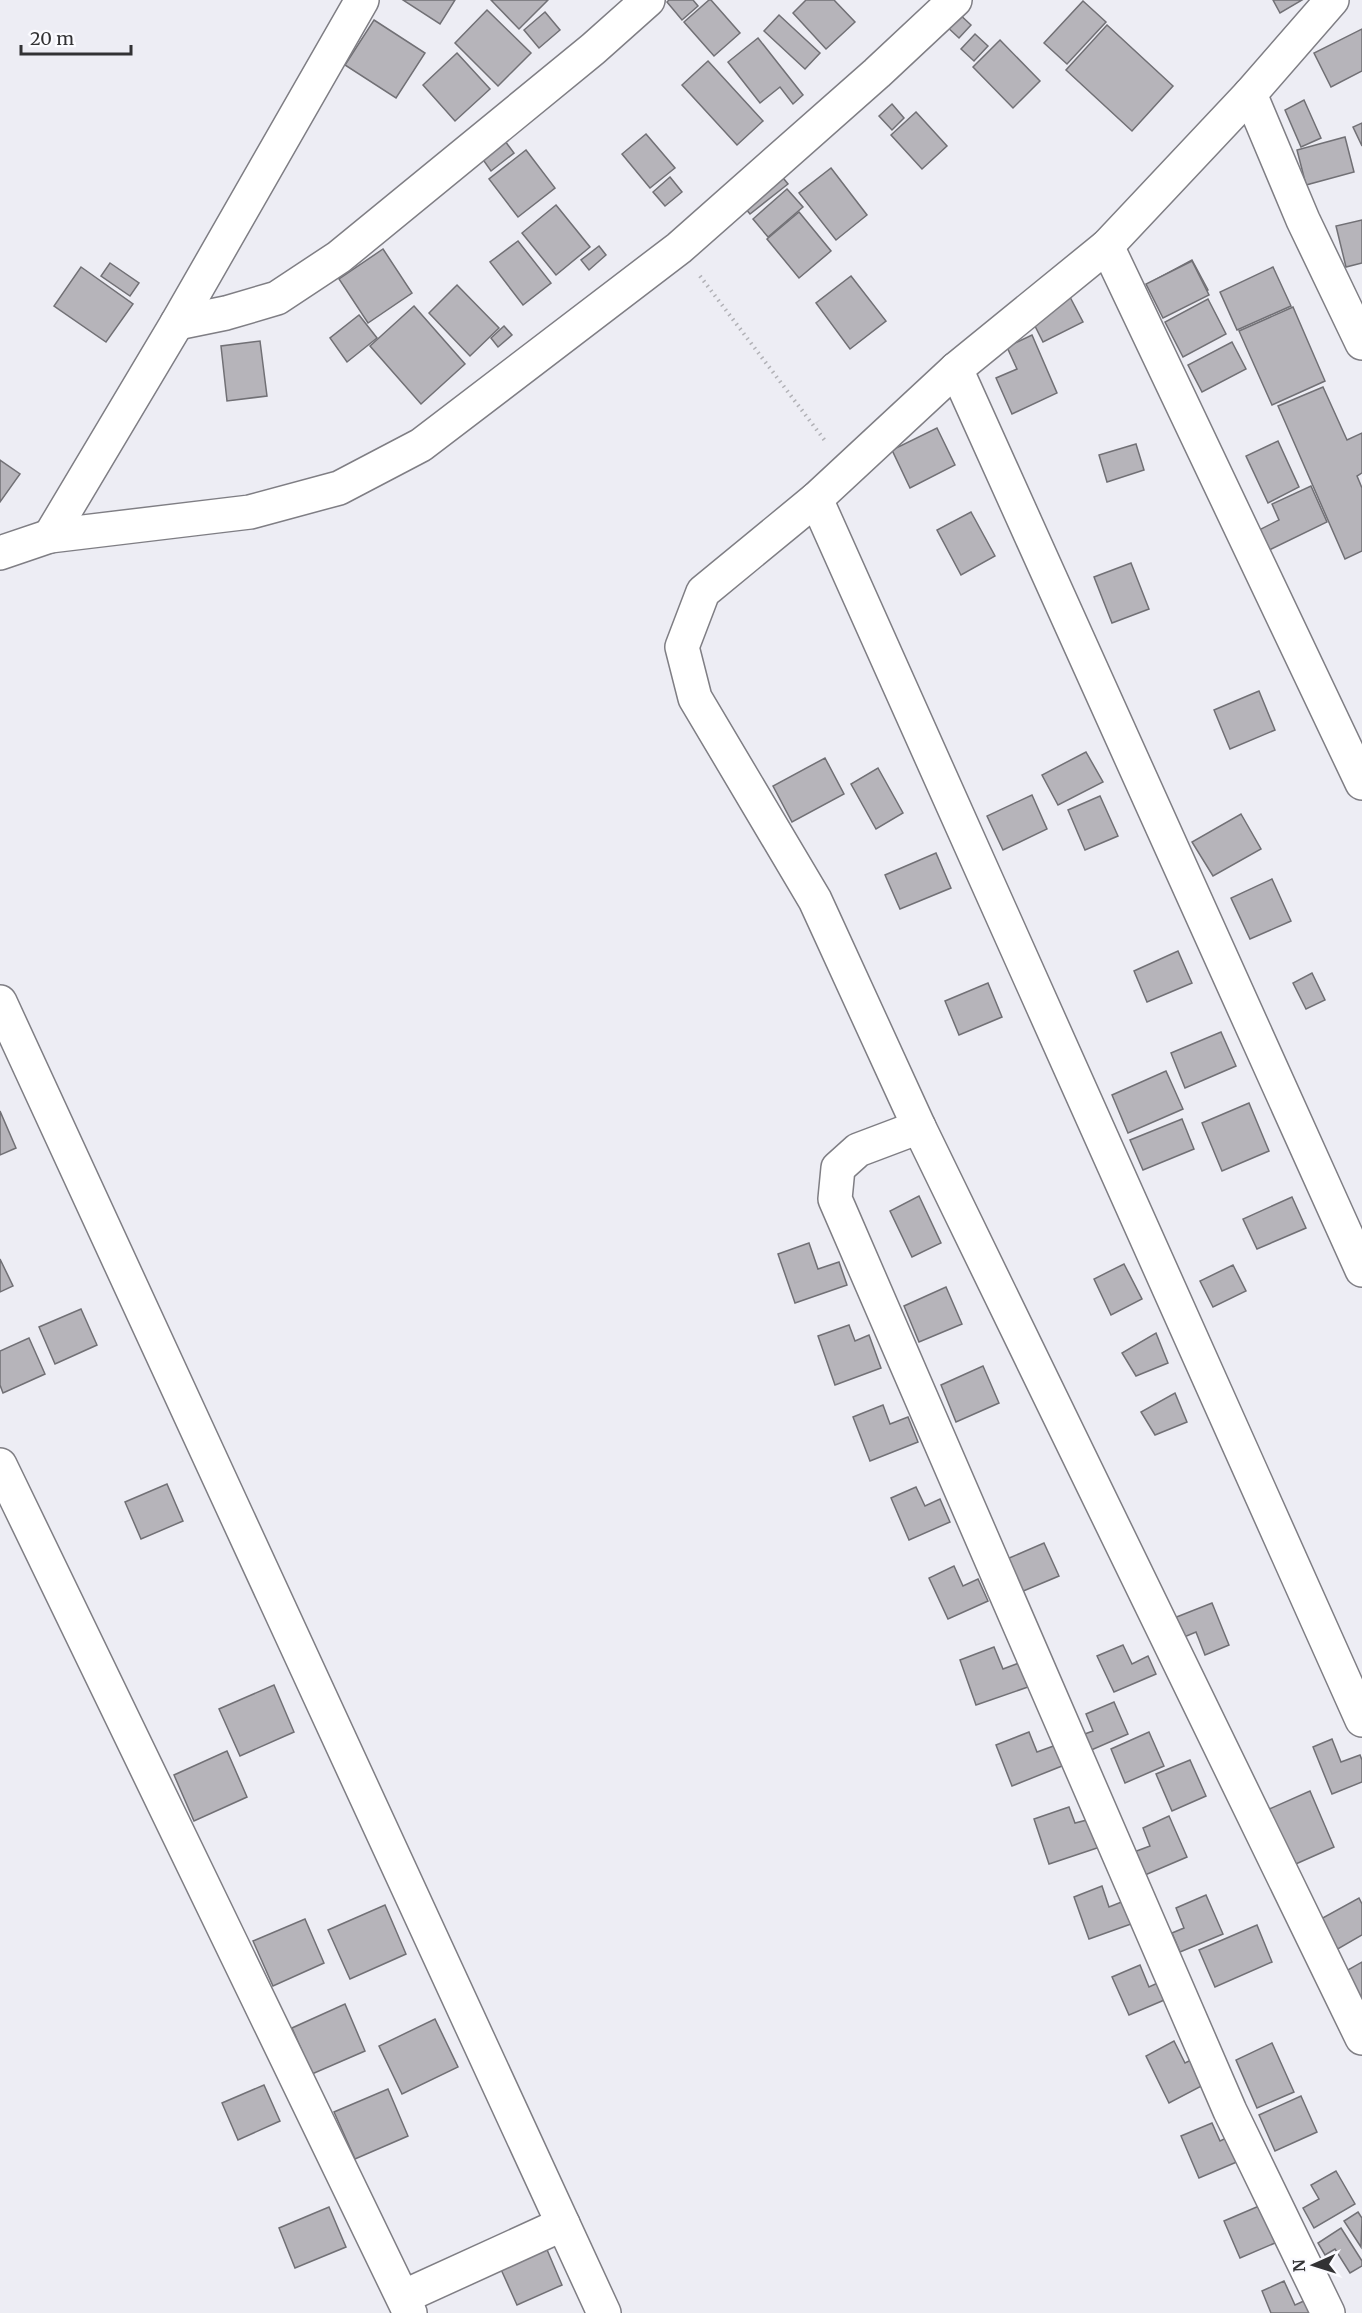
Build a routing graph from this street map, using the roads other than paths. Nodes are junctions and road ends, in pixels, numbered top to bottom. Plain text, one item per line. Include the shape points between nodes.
1 (362, 0) edge
2 (648, 0) edge
3 (955, 0) edge
4 (1332, 0) edge
5 (1250, 94) junction
6 (1107, 246) junction
7 (177, 323) junction
8 (1362, 343) edge
9 (957, 369) junction
10 (816, 499) junction
11 (50, 536) junction
12 (0, 553) edge
13 (1362, 783) edge
14 (0, 1002) edge
15 (918, 1127) junction
16 (1362, 1270) edge
17 (0, 1465) edge
18 (1362, 1720) edge
19 (1362, 2038) edge
20 (563, 2224) junction
21 (407, 2305) edge
22 (604, 2313) edge
23 (1328, 2313) edge

1 - 7 street
2 - 7 street via 339,256 277,297
3 - 11 street via 679,248 421,445 339,488 250,512
4 - 5 street
5 - 6 street
5 - 8 street via 1303,220
6 - 9 street
6 - 13 street
7 - 11 street
9 - 10 street
9 - 16 street
10 - 15 street via 703,592 682,647 695,698 815,900
10 - 18 street
11 - 12 street
14 - 20 street
15 - 19 street
15 - 23 street via 858,1150 838,1168 835,1199 1230,2111
17 - 21 street
20 - 21 street
20 - 22 street

